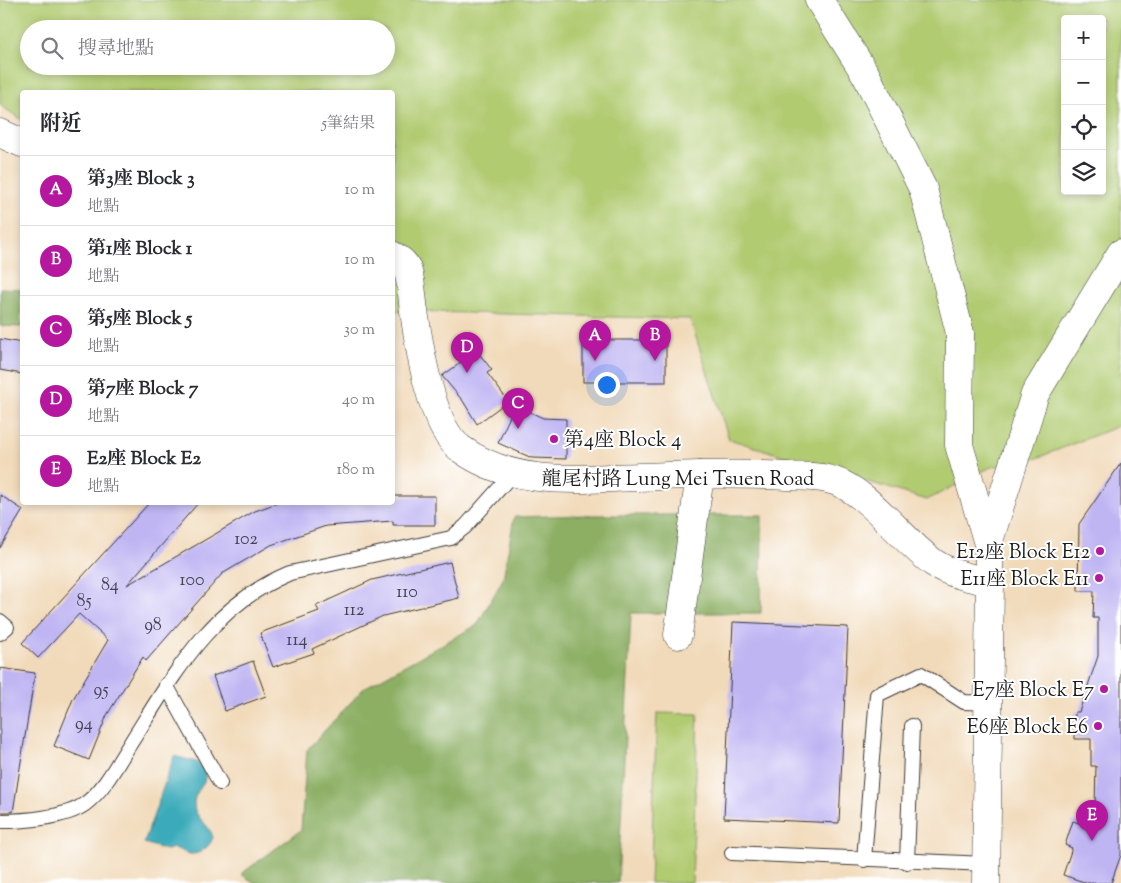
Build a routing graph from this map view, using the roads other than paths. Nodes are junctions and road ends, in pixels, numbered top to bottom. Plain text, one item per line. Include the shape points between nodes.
1 (818, 0) edge
2 (0, 133) edge
3 (20, 142) edge
4 (1121, 253) edge
5 (395, 257) edge
6 (513, 473) junction
7 (700, 475) junction
8 (988, 544) junction
9 (990, 582) junction
10 (0, 621) edge
11 (0, 633) edge
12 (678, 635) dead end
13 (166, 686) junction
14 (990, 703) junction
15 (912, 726) dead end
16 (220, 782) dead end
17 (0, 821) edge
18 (732, 853) dead end
19 (864, 860) junction
20 (908, 862) junction
21 (986, 874) edge

1 - 8 street via 866,75 923,190 960,333 959,445
2 - 3 street
4 - 8 street via 1035,394
5 - 6 street, 龍尾村路 Lung Mei Tsuen Road via 408,271 434,406 447,434 460,448
6 - 7 street, 龍尾村路 Lung Mei Tsuen Road via 551,480
6 - 13 lane via 466,526 451,538 309,568 276,579 254,592 236,604 198,641
7 - 9 street, 龍尾村路 Lung Mei Tsuen Road via 753,474 828,479 861,497 936,564 955,573
7 - 12 street
8 - 9 street
9 - 14 street
10 - 11 lane via 7,627
13 - 16 lane
13 - 17 lane via 100,790 84,804 54,816
14 - 19 lane via 964,702 921,674 877,694
14 - 21 street
15 - 20 lane
18 - 19 lane
19 - 20 lane
20 - 21 lane

